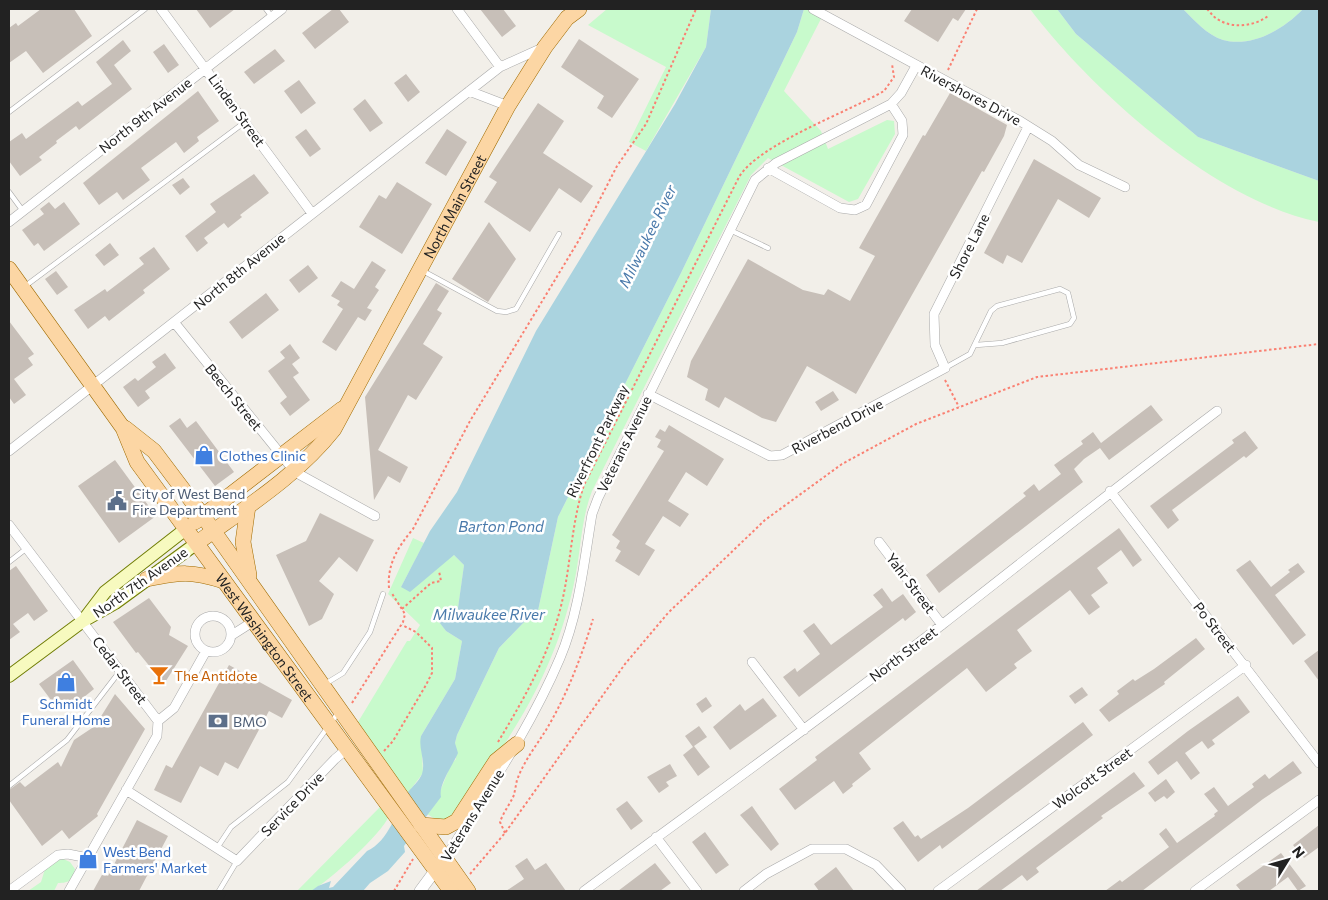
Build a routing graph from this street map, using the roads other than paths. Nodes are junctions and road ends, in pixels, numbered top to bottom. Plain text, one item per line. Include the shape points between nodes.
1 (145, 9) edge
2 (162, 9) edge
3 (266, 9) edge
4 (282, 9) edge
5 (457, 9) edge
6 (576, 10) edge
7 (817, 11) edge
8 (272, 17) junction
9 (545, 47) junction
10 (916, 66) junction
11 (500, 67) junction
12 (206, 68) junction
13 (469, 91) junction
14 (891, 104) junction
15 (508, 106) junction
16 (9, 112) edge
17 (245, 122) junction
18 (1028, 127) junction
19 (768, 168) junction
20 (1125, 187) dead end
21 (9, 192) edge
22 (23, 211) junction
23 (311, 212) junction
24 (9, 222) edge
25 (730, 230) junction
26 (559, 234) dead end
27 (768, 248) dead end
28 (9, 269) edge
29 (419, 269) junction
30 (23, 288) junction
31 (174, 322) junction
32 (976, 345) junction
33 (945, 368) junction
34 (92, 386) junction
35 (648, 394) junction
36 (345, 407) junction
37 (1217, 411) dead end
38 (123, 428) junction
39 (9, 451) edge
40 (282, 456) junction
41 (294, 472) junction
42 (1110, 491) junction
43 (248, 506) junction
44 (203, 516) junction
45 (375, 516) dead end
46 (9, 525) edge
47 (186, 528) junction
48 (214, 531) junction
49 (880, 542) dead end
50 (197, 543) junction
51 (27, 548) junction
52 (9, 562) edge
53 (147, 579) junction
54 (224, 581) junction
55 (252, 584) junction
56 (383, 594) dead end
57 (83, 621) junction
58 (254, 621) junction
59 (942, 624) junction
60 (232, 634) junction
61 (206, 651) junction
62 (752, 662) dead end
63 (1246, 666) junction
64 (120, 671) junction
65 (9, 676) edge
66 (323, 685) junction
67 (345, 708) junction
68 (158, 721) junction
69 (330, 724) junction
70 (804, 730) junction
71 (360, 739) junction
72 (516, 744) junction
73 (348, 748) junction
74 (1319, 763) edge
75 (9, 786) edge
76 (126, 790) junction
77 (1319, 800) edge
78 (422, 835) junction
79 (656, 837) junction
80 (217, 848) junction
81 (88, 858) junction
82 (237, 861) junction
83 (440, 865) junction
84 (461, 889) edge
85 (9, 891) edge
86 (69, 891) edge
87 (219, 891) edge
88 (420, 891) edge
89 (584, 891) edge
90 (697, 891) edge
91 (744, 891) edge
92 (901, 891) edge
93 (938, 891) edge
94 (1196, 891) edge

1 - 16 lane
2 - 12 street, Linden Street
3 - 8 lane
4 - 8 street, North 9th Avenue
5 - 11 street
6 - 9 main road, North Main Street
7 - 10 street, Rivershores Drive
8 - 12 street, North 9th Avenue
9 - 11 street, North 8th Avenue
9 - 15 main road, North Main Street
10 - 14 street, Veterans Avenue via 902,93
10 - 18 street, Rivershores Drive
11 - 13 street, North 8th Avenue
12 - 17 street, Linden Street
12 - 22 street, North 9th Avenue
13 - 15 street
13 - 23 street, North 8th Avenue
14 - 19 street, Veterans Avenue
14 - 19 street via 902,121 903,135 866,204 855,210 840,208
15 - 29 main road, North Main Street
17 - 23 street, Linden Street
17 - 30 lane
18 - 20 street, Rivershores Drive via 1052,141 1079,165
18 - 33 street, Shore Lane via 934,314 935,345
19 - 25 street, Veterans Avenue via 756,180
21 - 22 lane
22 - 24 street, North 9th Avenue
23 - 31 street, North 8th Avenue
25 - 27 lane
25 - 35 street, Veterans Avenue
26 - 29 lane via 516,309 506,312
28 - 30 main road, West Washington Street
29 - 36 main road, North Main Street
30 - 34 main road, West Washington Street
31 - 34 street, North 8th Avenue
31 - 40 street, Beech Street
32 - 32 lane via 991,311 997,306 1060,289 1068,293 1074,318 1070,324 1002,343
32 - 33 lane via 970,354
33 - 35 street, Riverbend Drive via 782,455 770,456
34 - 38 main road, West Washington Street
34 - 39 street, North 8th Avenue
35 - 72 street, Veterans Avenue via 592,514 574,616 560,658
36 - 40 main road, North Main Street
36 - 41 main road, North Main Street via 334,429 316,452
37 - 42 street, North Street
38 - 44 main road, West Washington Street via 154,451
38 - 47 main road, West Washington Street via 138,462
40 - 41 street, Beech Street
40 - 44 main road, North Main Street
41 - 43 main road, North Main Street
41 - 45 street
42 - 59 street, North Street
42 - 63 street, Po Street
43 - 48 main road, North Main Street
43 - 55 main road via 243,542
44 - 47 main road, North Main Street
44 - 48 main road, West Washington Street
46 - 51 street, Cedar Street
47 - 50 main road, West Washington Street
47 - 57 main road, North 7th Avenue via 105,592
48 - 50 main road, North Main Street
48 - 55 main road, West Washington Street
49 - 59 street, Yahr Street
50 - 53 main road, North 7th Avenue
50 - 54 main road, West Washington Street
51 - 52 lane
51 - 57 street, Cedar Street
53 - 54 main road via 182,572
53 - 57 main road, North 7th Avenue
54 - 58 main road, West Washington Street
55 - 66 main road, West Washington Street
56 - 66 lane via 370,632 343,673
57 - 64 street, Cedar Street
57 - 65 main road, North 7th Avenue
58 - 60 street
58 - 69 main road, West Washington Street
59 - 70 street, North Street
60 - 61 street via 230,643 222,651
60 - 61 street via 224,619 212,615 201,620 195,636
61 - 68 street via 174,708
62 - 70 street
63 - 74 street, Po Street
63 - 93 street, Wolcott Street
64 - 68 street, Cedar Street
64 - 75 lane via 67,740
66 - 67 main road, West Washington Street
67 - 69 lane
67 - 71 main road, West Washington Street
68 - 76 street via 157,736
69 - 73 main road, West Washington Street
69 - 80 lane via 288,782 231,828
70 - 79 street, North Street
71 - 73 lane
71 - 78 main road, West Washington Street
72 - 78 main road via 492,766 457,821
72 - 83 street, Veterans Avenue
73 - 78 main road, West Washington Street via 370,779
73 - 82 street, Service Drive
76 - 80 street
76 - 81 street
77 - 94 street
78 - 83 main road
78 - 83 main road
79 - 89 street, North Street
79 - 90 street
80 - 82 street
81 - 85 street via 58,855
81 - 86 street
82 - 87 lane
83 - 84 main road
83 - 88 street, Veterans Avenue
91 - 92 street via 766,874 812,849 846,849 876,865

